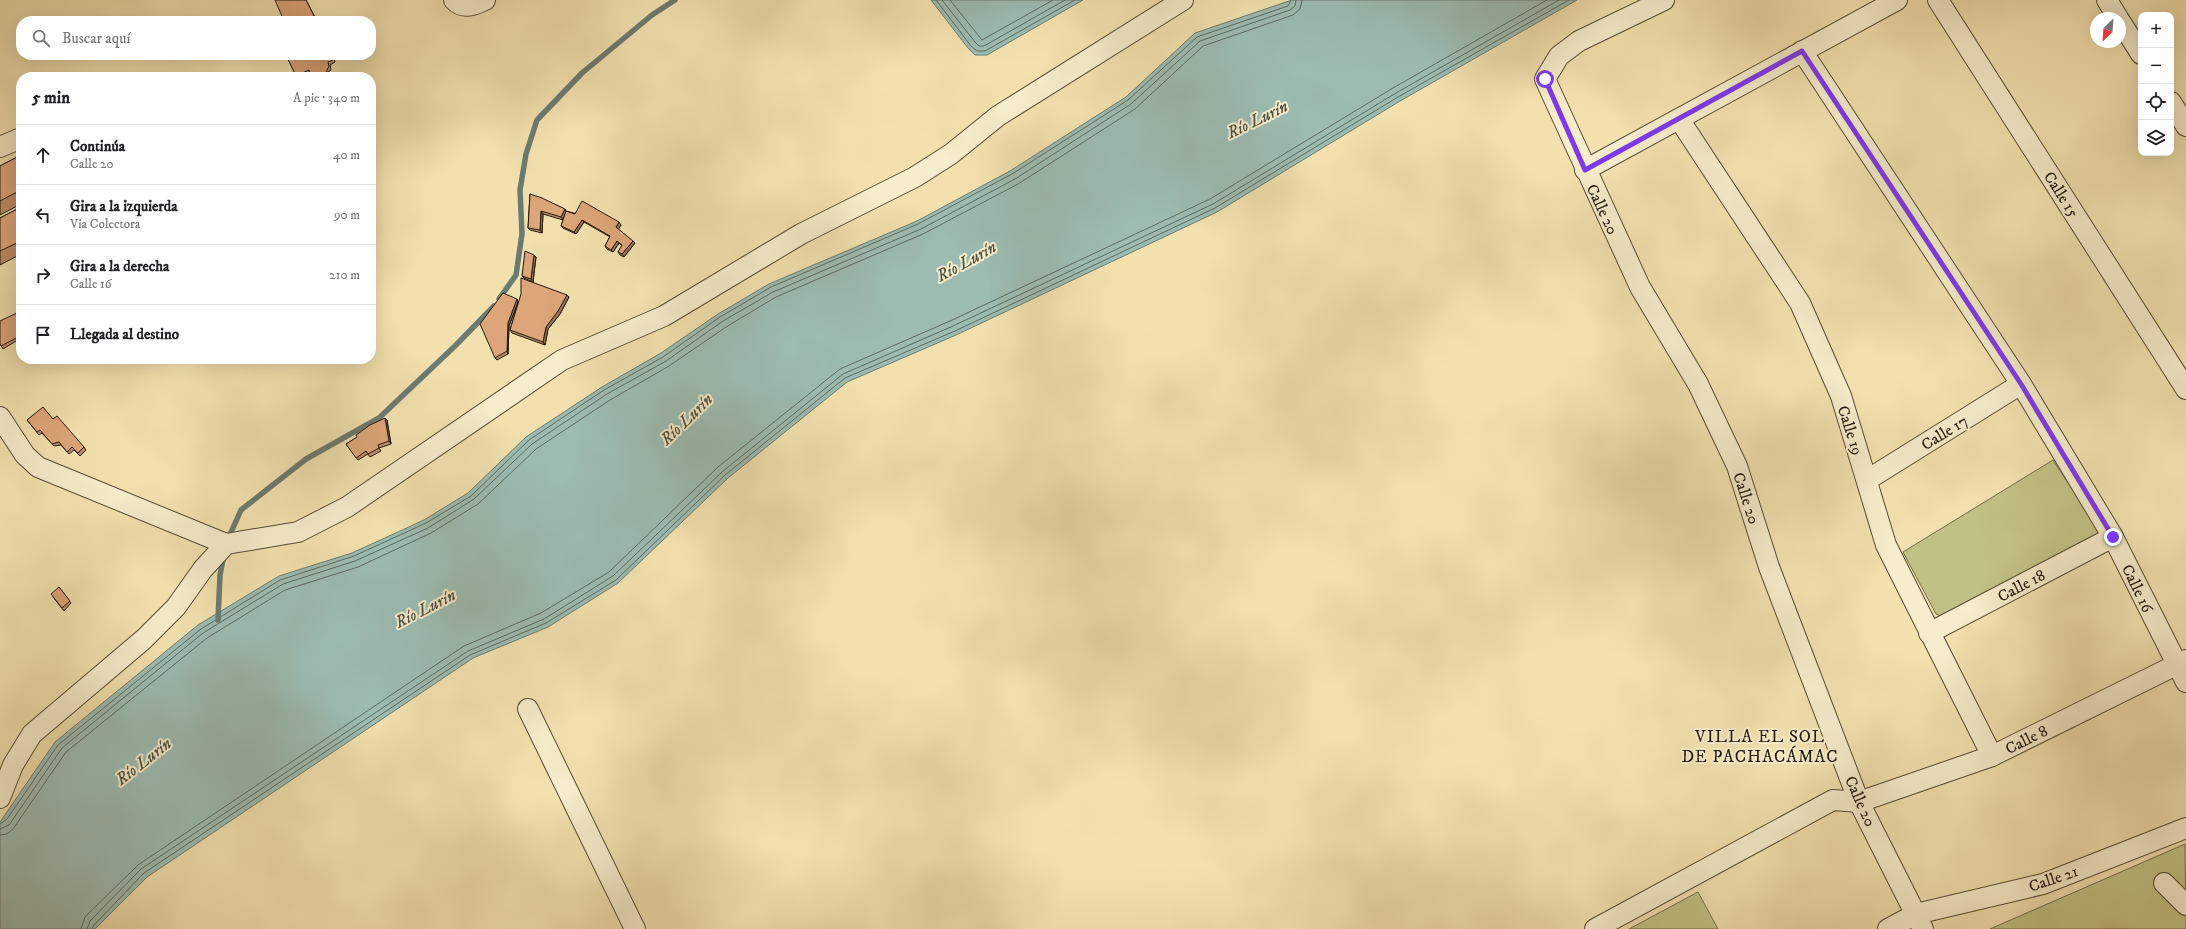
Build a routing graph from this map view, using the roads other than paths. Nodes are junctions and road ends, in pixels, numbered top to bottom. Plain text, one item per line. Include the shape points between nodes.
1 (454, 0) edge
2 (485, 0) edge
3 (1183, 0) edge
4 (1664, 0) edge
5 (1897, 0) edge
6 (1938, 0) edge
7 (2107, 0) edge
8 (2115, 12) edge
9 (2126, 30) edge
10 (2138, 49) edge
11 (1802, 51) junction
12 (2174, 107) edge
13 (1679, 119) junction
14 (2186, 126) edge
15 (16, 140) edge
16 (0, 147) edge
17 (1585, 170) junction
18 (2021, 384) junction
19 (2186, 389) edge
20 (0, 417) edge
21 (1867, 480) junction
22 (2113, 537) junction
23 (226, 544) junction
24 (1929, 634) junction
25 (2181, 662) edge
26 (2186, 682) edge
27 (528, 709) dead end
28 (1992, 756) junction
29 (0, 798) edge
30 (1859, 802) junction
31 (2185, 830) edge
32 (2164, 883) dead end
33 (2186, 905) edge
34 (1919, 922) edge
35 (635, 929) edge
36 (1595, 929) edge
37 (1888, 929) edge

1 - 2 street via 471,7
3 - 23 street via 998,116 951,154 915,177 801,234 664,316 562,360 347,507 298,532
4 - 17 street, Calle 20 via 1579,41 1559,56 1545,79
5 - 11 street
6 - 19 street, Calle 15
7 - 8 street
9 - 10 street
11 - 13 street
11 - 18 street, Calle 16
12 - 14 street
13 - 17 street
13 - 21 street, Calle 19 via 1800,303 1841,396
15 - 16 street
17 - 30 street, Calle 20 via 1640,288 1698,384 1737,466 1769,567
18 - 21 street, Calle 17
18 - 22 street, Calle 16
20 - 23 street via 25,455 38,467
21 - 24 street, Calle 19 via 1886,545
22 - 24 street, Calle 18
22 - 25 street, Calle 16
23 - 29 street via 203,569 176,607 144,639 32,734 16,760
24 - 28 street, Calle 19
25 - 26 street, Calle 16
25 - 28 street, Calle 8
27 - 35 street
28 - 30 street, Calle 8
30 - 34 street, Calle 20
30 - 36 street via 1833,800
31 - 34 street, Calle 21 via 2043,884
32 - 33 street
34 - 37 street, Calle 21

